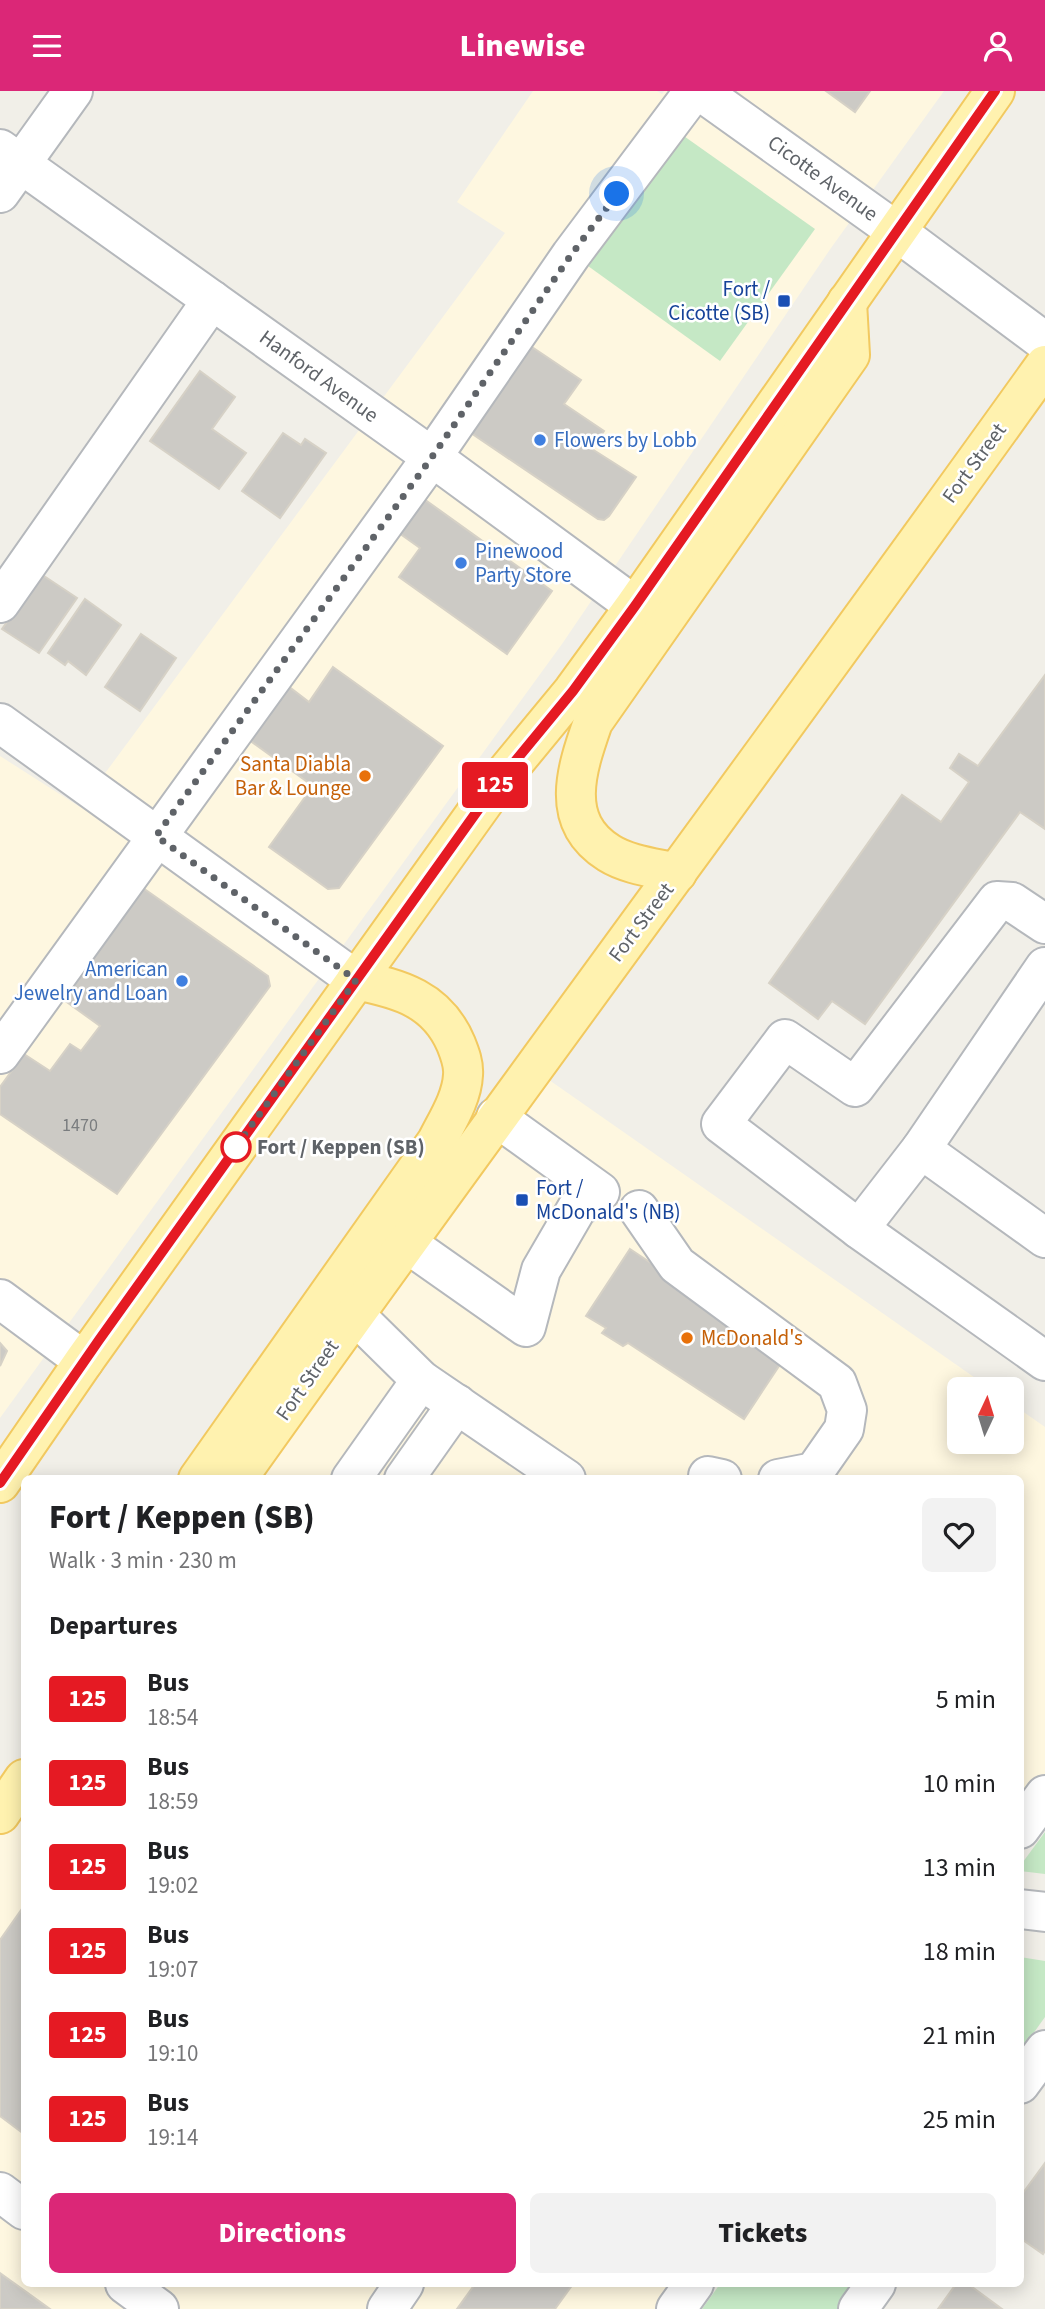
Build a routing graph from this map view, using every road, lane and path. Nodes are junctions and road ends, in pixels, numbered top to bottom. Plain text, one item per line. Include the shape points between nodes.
1 (73, 91) edge
2 (694, 91) edge
3 (701, 91) edge
4 (995, 91) edge
5 (7, 169) edge
6 (896, 231) junction
7 (212, 300) junction
8 (846, 302) junction
9 (1045, 342) edge
10 (1045, 365) edge
11 (432, 457) junction
12 (0, 603) edge
13 (635, 606) junction
14 (0, 723) edge
15 (156, 836) junction
16 (677, 873) junction
17 (1045, 924) edge
18 (1045, 967) edge
19 (356, 980) junction
20 (0, 1054) edge
21 (496, 1117) junction
22 (921, 1149) junction
23 (639, 1210) dead end
24 (859, 1229) junction
25 (1045, 1238) edge
26 (405, 1242) junction
27 (0, 1299) edge
28 (354, 1314) junction
29 (84, 1361) junction
30 (1045, 1361) edge
31 (422, 1380) junction
32 (457, 1404) junction
33 (517, 1465) edge
34 (201, 1475) edge
35 (240, 1475) edge
36 (354, 1475) edge
37 (407, 1475) edge
38 (552, 1475) edge
39 (799, 1475) edge
40 (0, 1483) edge
41 (1045, 1795) edge
42 (1024, 1824) edge
43 (1024, 1909) edge
44 (1045, 1912) edge
45 (1045, 2050) edge
46 (1024, 2079) edge
47 (0, 2192) edge
48 (21, 2208) edge
49 (129, 2287) edge
50 (402, 2287) edge
51 (874, 2287) edge
52 (159, 2309) edge
53 (387, 2309) edge
54 (858, 2309) edge

1 - 5 street
2 - 11 street via 571,255
3 - 6 street, Cicotte Avenue
4 - 6 main road
5 - 7 street, Hanford Avenue
6 - 8 main road
6 - 9 street, Cicotte Avenue
7 - 11 street, Hanford Avenue
7 - 12 street
8 - 13 main road
8 - 16 main road via 850,355 593,722 577,767 576,809 588,836 611,854
10 - 16 main road, Fort Street
11 - 13 street, Hanford Avenue
11 - 15 street
13 - 19 main road via 498,782
14 - 15 street
15 - 19 street
15 - 20 street
16 - 21 main road, Fort Street
17 - 24 street via 1012,902 997,901 855,1087 785,1038 721,1123
18 - 22 street
19 - 29 main road
19 - 34 main road via 391,987 426,1003 449,1028 462,1059 459,1095 437,1141
21 - 26 main road, Fort Street
21 - 26 street via 600,1192 577,1209 541,1270 526,1327
22 - 24 street
22 - 25 street
23 - 39 street via 677,1265 837,1383 847,1410 845,1429 814,1472
24 - 30 street
26 - 28 main road, Fort Street
27 - 29 street
28 - 31 street
28 - 35 main road, Fort Street
29 - 40 main road
31 - 32 street
31 - 36 street
32 - 33 street
32 - 37 street
33 - 38 street
41 - 42 street
43 - 44 street
45 - 46 street
47 - 48 street
49 - 52 street
50 - 53 street
51 - 54 street

